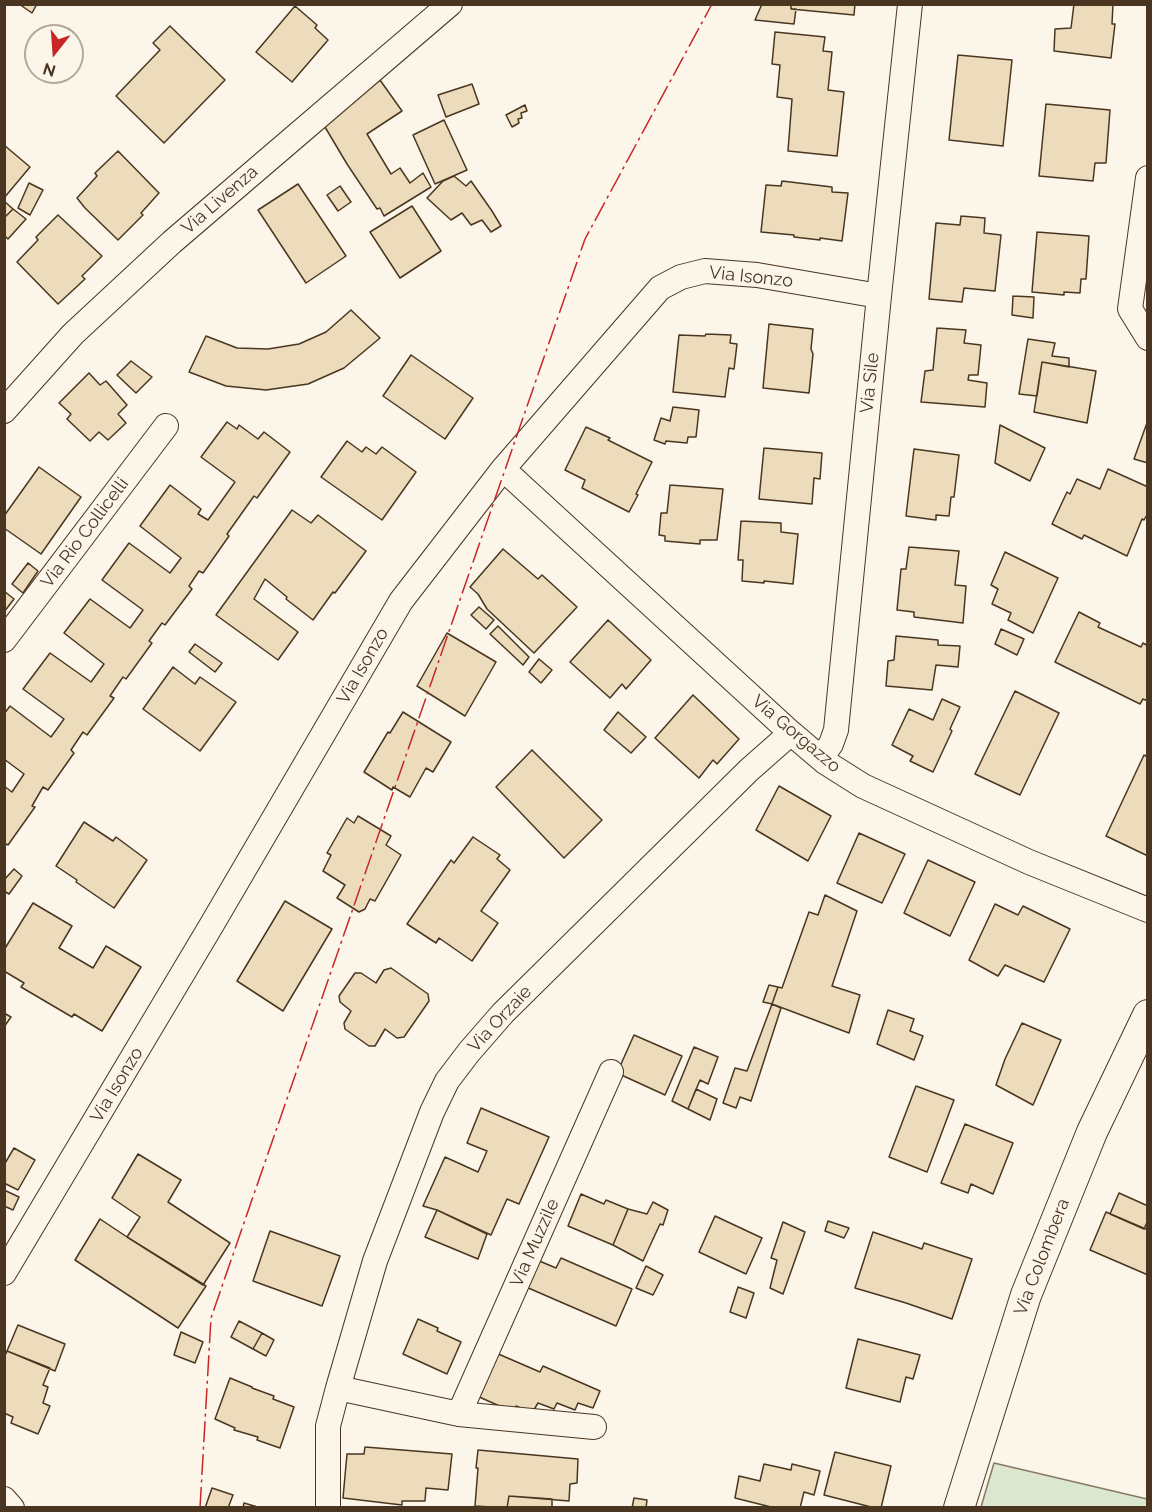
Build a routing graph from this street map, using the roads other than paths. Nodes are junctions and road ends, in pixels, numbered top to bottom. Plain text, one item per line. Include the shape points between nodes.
1 (450, 4) edge
2 (910, 4) edge
3 (1148, 178) edge
4 (879, 296) junction
5 (1148, 338) edge
6 (4, 411) edge
7 (166, 426) dead end
8 (503, 469) junction
9 (4, 640) edge
10 (791, 734) junction
11 (821, 758) junction
12 (1148, 910) edge
13 (1148, 1015) edge
14 (611, 1072) dead end
15 (4, 1273) edge
16 (338, 1388) junction
17 (459, 1414) junction
18 (594, 1427) dead end
19 (4, 1499) edge
20 (12, 1508) edge
21 (328, 1508) edge
22 (959, 1508) edge

1 - 6 street, Via Livenza via 172,242 73,334
2 - 4 street, Via Sile
3 - 5 street via 1130,309
4 - 8 street, Via Isonzo via 757,275 705,271 681,277 660,288
4 - 11 street, Via Sile via 837,730
7 - 9 street, Via Rio Collicelli
8 - 10 street, Via Gorgazzo
8 - 15 street, Via Isonzo via 401,601
10 - 11 street, Via Gorgazzo
10 - 16 street, Via Orzaie via 749,770 503,1013 447,1081 375,1261
11 - 12 street, Via Gorgazzo via 863,786 1029,862
13 - 22 street, Via Colombera via 1092,1132 1026,1295
14 - 17 street, Via Muzzile
16 - 17 street
16 - 21 street via 328,1426
17 - 18 street
19 - 20 street

